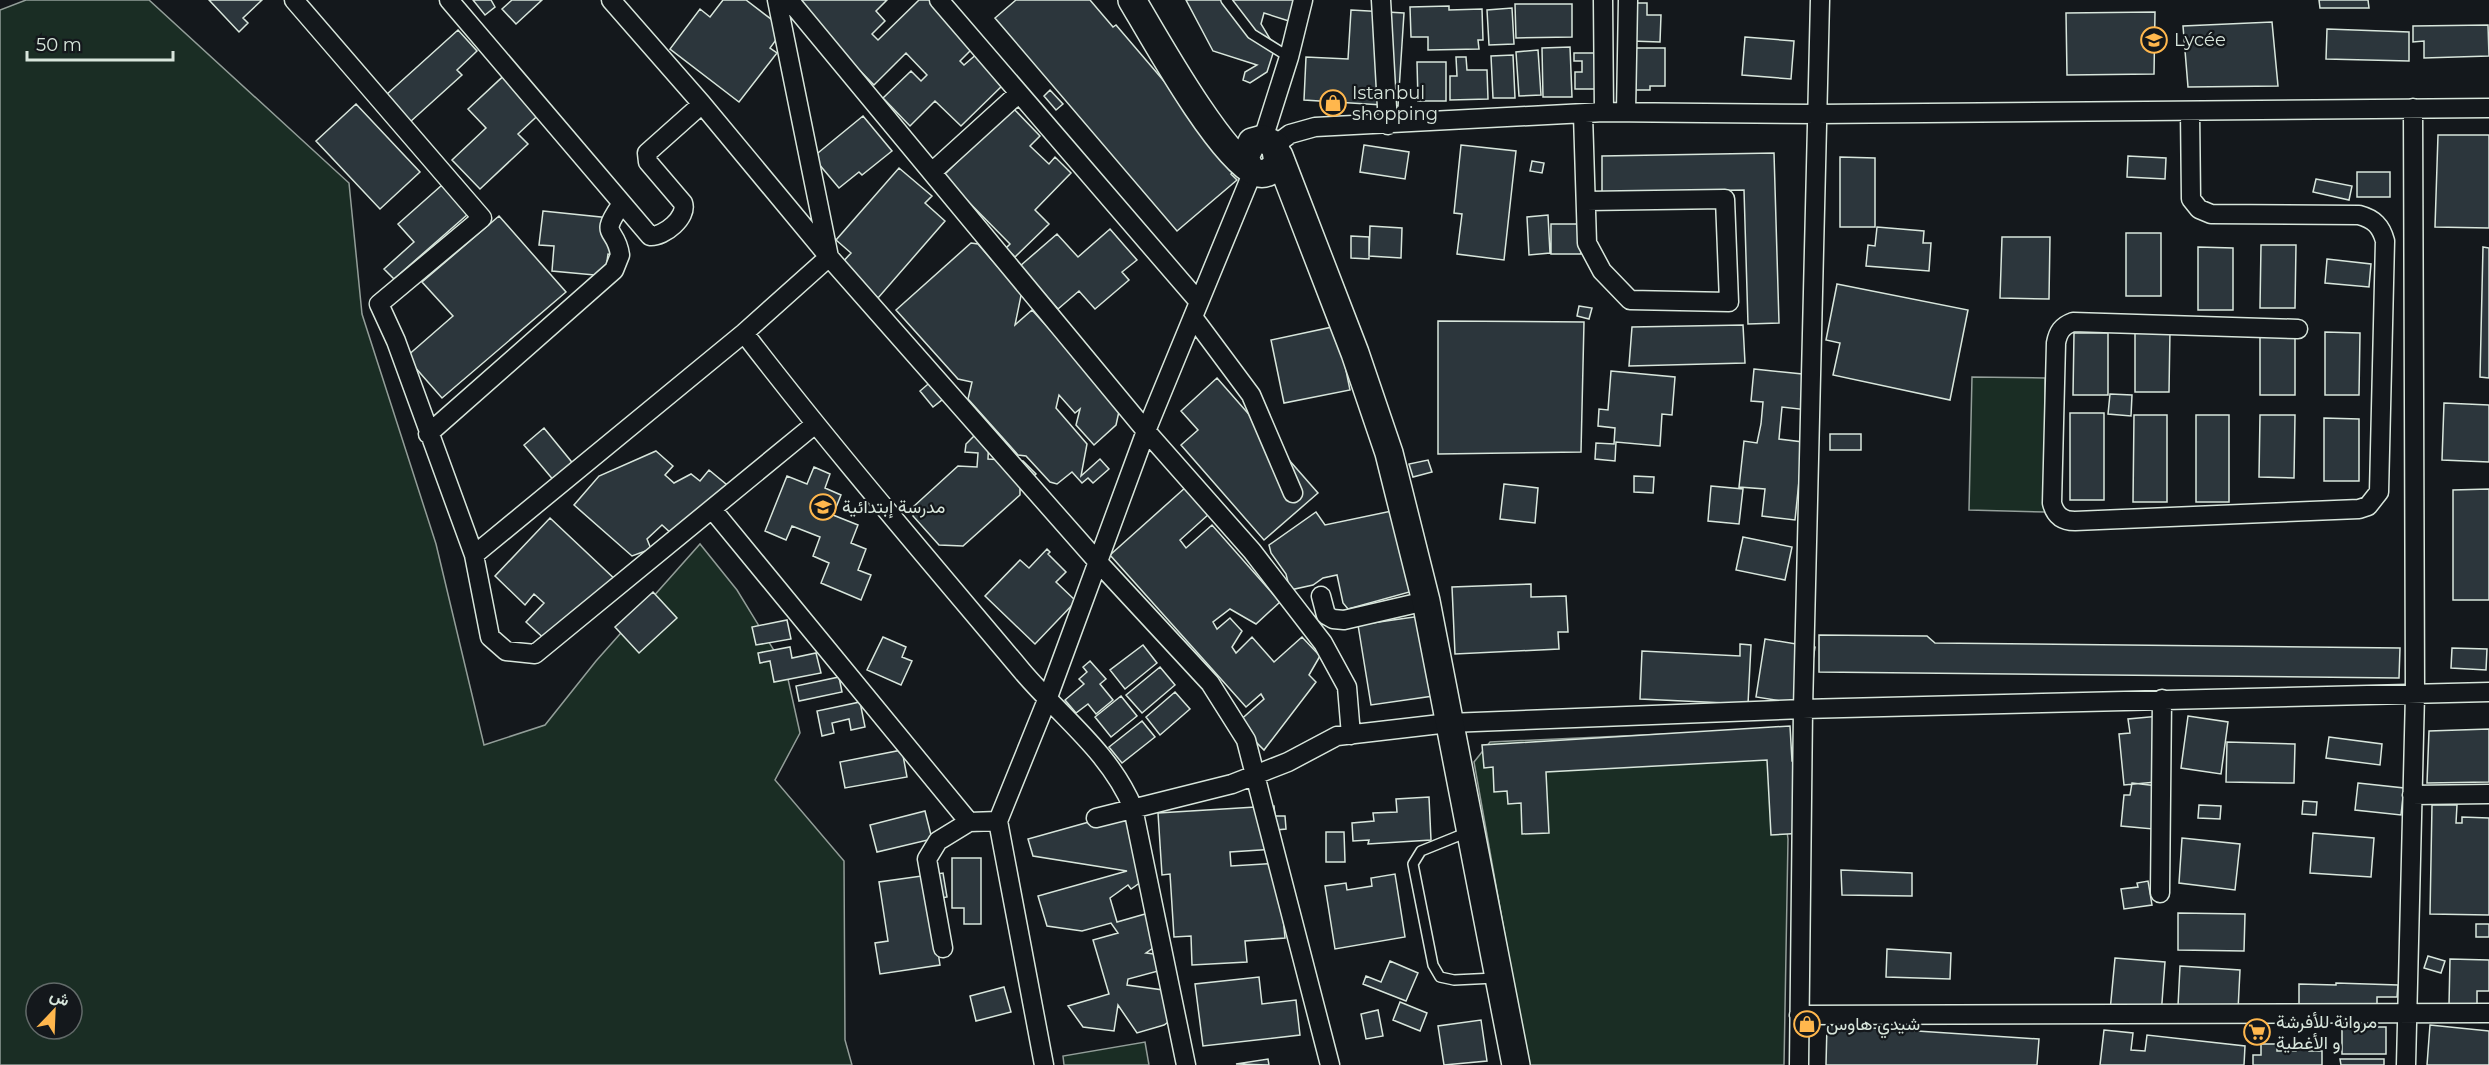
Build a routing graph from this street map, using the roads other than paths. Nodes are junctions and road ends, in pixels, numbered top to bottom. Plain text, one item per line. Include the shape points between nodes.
1 (294, 0) edge
2 (449, 0) edge
3 (611, 0) edge
4 (777, 0) edge
5 (789, 0) edge
6 (939, 0) edge
7 (1132, 0) edge
8 (1226, 0) edge
9 (1303, 0) edge
10 (1381, 0) edge
11 (1604, 0) edge
12 (1628, 0) edge
13 (1820, 0) edge
14 (1289, 57) junction
15 (1019, 93) junction
16 (702, 104) junction
17 (2413, 108) junction
18 (2489, 108) edge
19 (2190, 111) junction
20 (1604, 112) junction
21 (1626, 112) junction
22 (1817, 114) junction
23 (1582, 115) junction
24 (1388, 125) junction
25 (1261, 156) junction
26 (932, 172) junction
27 (1586, 201) junction
28 (621, 205) junction
29 (829, 257) junction
30 (1196, 309) junction
31 (2298, 329) dead end
32 (744, 333) junction
33 (814, 424) junction
34 (1146, 431) junction
35 (428, 434) junction
36 (1293, 493) dead end
37 (712, 509) junction
38 (474, 555) junction
39 (1096, 561) junction
40 (1321, 596) dead end
41 (1426, 601) junction
42 (2489, 692) edge
43 (2415, 694) junction
44 (2162, 699) junction
45 (1047, 700) junction
46 (1803, 709) junction
47 (1449, 723) junction
48 (1351, 735) junction
49 (1255, 775) junction
50 (2489, 794) edge
51 (2412, 795) junction
52 (1133, 808) junction
53 (1096, 818) dead end
54 (999, 821) junction
55 (969, 822) junction
56 (1470, 831) junction
57 (2160, 893) dead end
58 (943, 948) dead end
59 (1499, 978) junction
60 (2489, 1013) edge
61 (1799, 1015) junction
62 (2406, 1015) junction
63 (1044, 1065) edge
64 (1186, 1065) edge
65 (1330, 1065) edge
66 (1516, 1065) edge
67 (1799, 1065) edge
68 (2406, 1065) edge

1 - 35 street via 482,218 379,304 396,340
2 - 28 street
3 - 16 street
4 - 29 street
5 - 26 street
6 - 15 street
7 - 25 main road via 1202,111
8 - 14 lane via 1252,34
9 - 14 street
10 - 24 street
11 - 20 street
12 - 21 street
13 - 22 street
14 - 25 street
15 - 26 street
15 - 30 street
16 - 28 street via 646,156 683,203 682,215 661,234 650,236
16 - 29 street
17 - 18 street
17 - 19 street
17 - 43 street
19 - 22 street
19 - 31 street via 2191,200 2199,209 2211,214 2359,215 2377,223 2382,232 2385,241 2379,492 2368,506 2359,509 2068,521 2057,515 2052,503 2056,343 2066,325 2073,322
20 - 21 street
20 - 23 street
21 - 22 street
22 - 46 street
23 - 24 street
23 - 27 street
24 - 25 street via 1306,128 1290,134
25 - 30 street
25 - 41 main road via 1308,235 1355,353 1389,453
26 - 34 street
27 - 27 street via 1587,243 1602,271 1630,300 1729,302 1725,200
28 - 35 street via 608,225 620,255 614,270
29 - 32 street
29 - 39 street
30 - 34 street
30 - 36 street via 1251,395
32 - 33 street
32 - 38 street
33 - 37 street
33 - 45 street
34 - 39 street
34 - 48 street via 1252,551 1323,643 1347,687
35 - 38 street
37 - 38 street via 535,654 506,651 490,637
37 - 55 street
39 - 45 street
39 - 49 street via 1210,683 1246,740
40 - 41 street via 1326,615 1344,620
41 - 47 main road
42 - 43 street
43 - 44 street
43 - 51 street
44 - 46 street
44 - 57 street
45 - 52 street via 1097,748
45 - 54 street
46 - 47 street
46 - 61 street
47 - 48 street
47 - 56 main road
48 - 49 street via 1337,736
49 - 52 street
49 - 65 street
50 - 51 street
51 - 62 street
52 - 53 street
52 - 64 street
54 - 55 street
54 - 63 street
55 - 58 street via 938,841 927,859
56 - 59 main road
56 - 59 lane via 1421,851 1413,864 1415,875 1433,964 1440,977
59 - 66 main road
60 - 62 street
61 - 62 street
61 - 67 street
62 - 68 street

